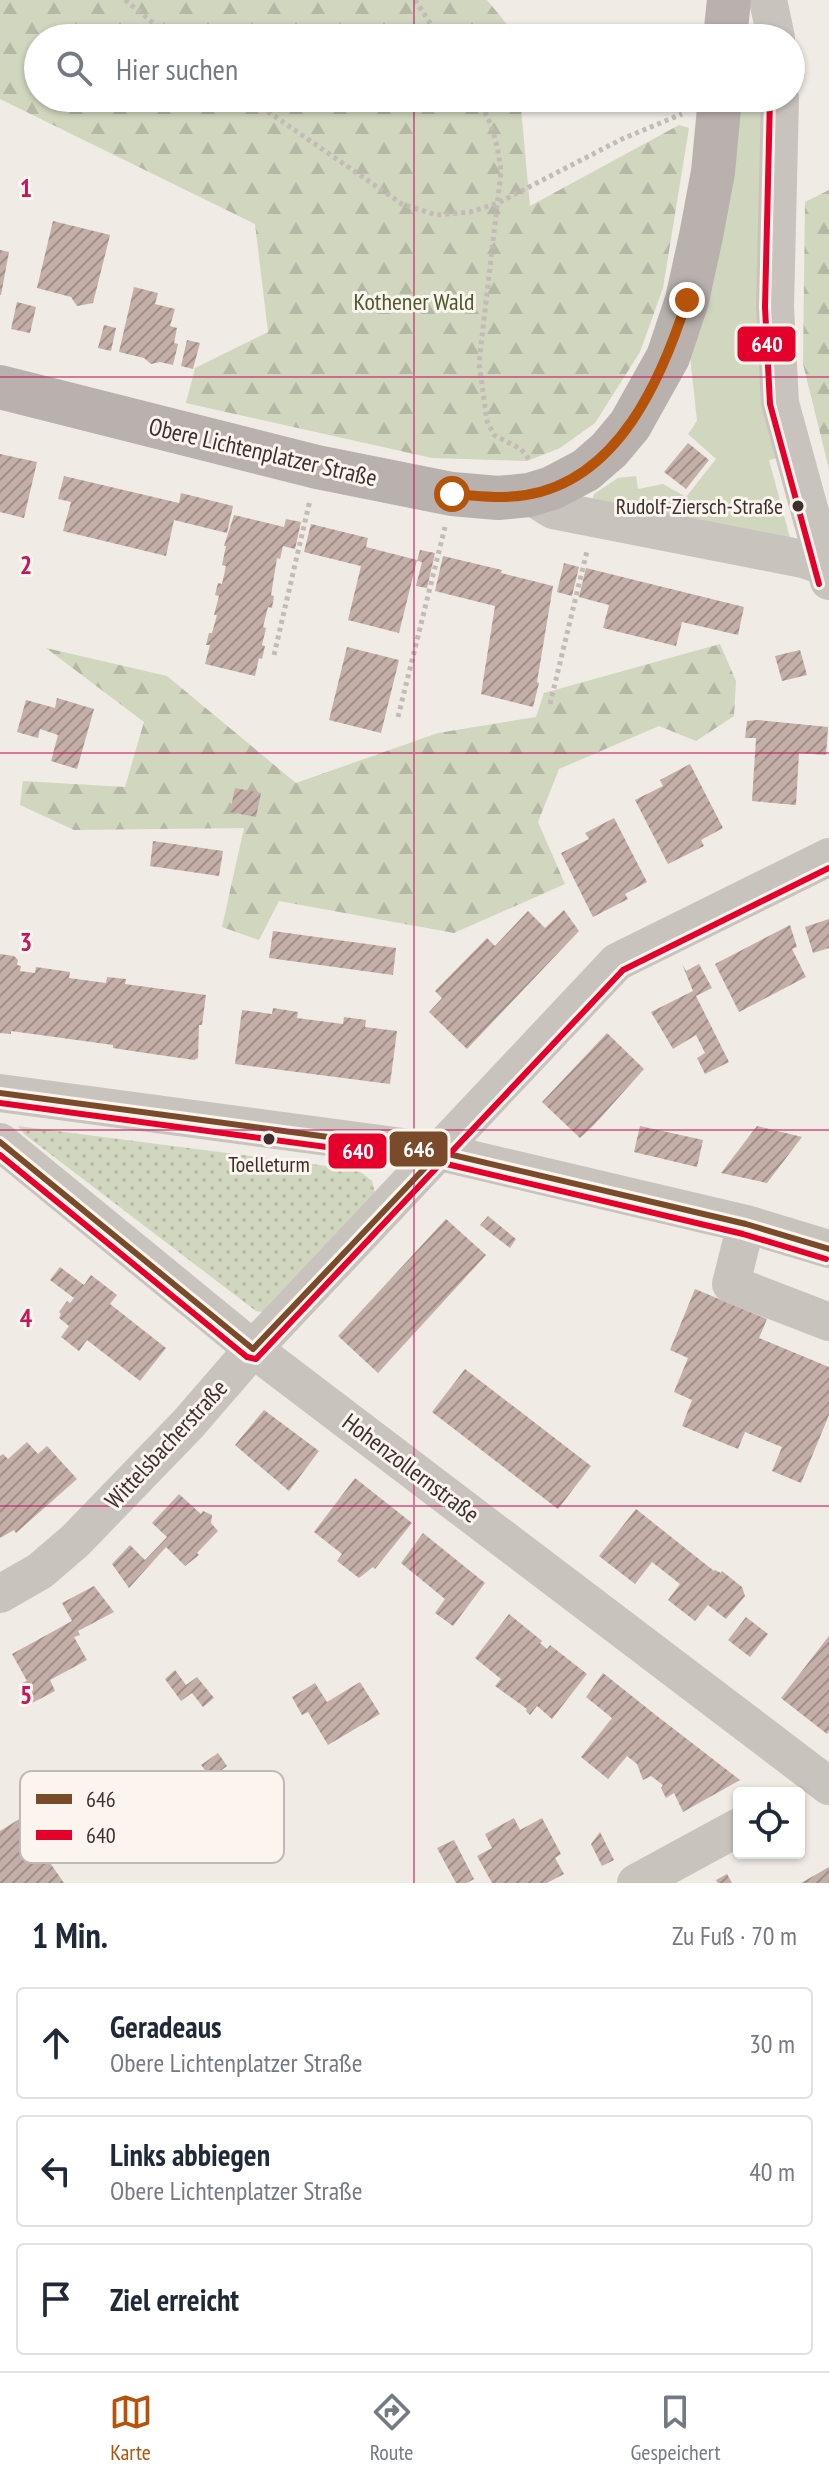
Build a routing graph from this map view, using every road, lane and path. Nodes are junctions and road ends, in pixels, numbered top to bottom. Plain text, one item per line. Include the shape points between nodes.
1 (125, 0) edge
2 (415, 0) edge
3 (729, 0) edge
4 (768, 0) edge
5 (155, 24) edge
6 (431, 24) edge
7 (726, 24) edge
8 (773, 24) edge
9 (268, 112) edge
10 (486, 112) edge
11 (687, 112) edge
12 (719, 112) edge
13 (780, 112) edge
14 (498, 203) junction
15 (0, 387) edge
16 (540, 491) junction
17 (306, 520) dead end
18 (440, 551) dead end
19 (584, 565) dead end
20 (827, 574) edge
21 (274, 655) dead end
22 (550, 704) dead end
23 (398, 717) dead end
24 (829, 857) edge
25 (0, 1093) edge
26 (0, 1142) edge
27 (440, 1152) junction
28 (746, 1224) junction
29 (829, 1249) edge
30 (829, 1322) edge
31 (253, 1349) junction
32 (0, 1594) edge
33 (820, 1785) edge
34 (733, 1830) edge
35 (636, 1883) edge

1 - 5 path
2 - 6 path
3 - 7 main road
4 - 8 street
9 - 14 path via 402,204 436,215
10 - 14 path via 501,172
11 - 14 path
12 - 16 main road, Obere Lichtenplatzer Straße via 701,236 668,357 630,425 609,450 586,470
13 - 20 street via 775,307 780,403
14 - 16 path via 479,363 487,421 494,435 521,449
15 - 16 main road, Obere Lichtenplatzer Straße via 317,467 452,494 498,498
16 - 20 street, Obere Lichtenplatzer Straße via 553,510 803,559
17 - 21 path
18 - 23 path
19 - 22 path
24 - 27 street, Wittelsbacherstraße via 617,962
25 - 27 street
26 - 31 street, Hohenzollernstraße
27 - 28 street
27 - 31 street, Wittelsbacherstraße
28 - 29 street
28 - 30 street via 731,1284
31 - 32 street, Wittelsbacherstraße via 75,1541 40,1571
31 - 33 street, Hohenzollernstraße
34 - 35 street

